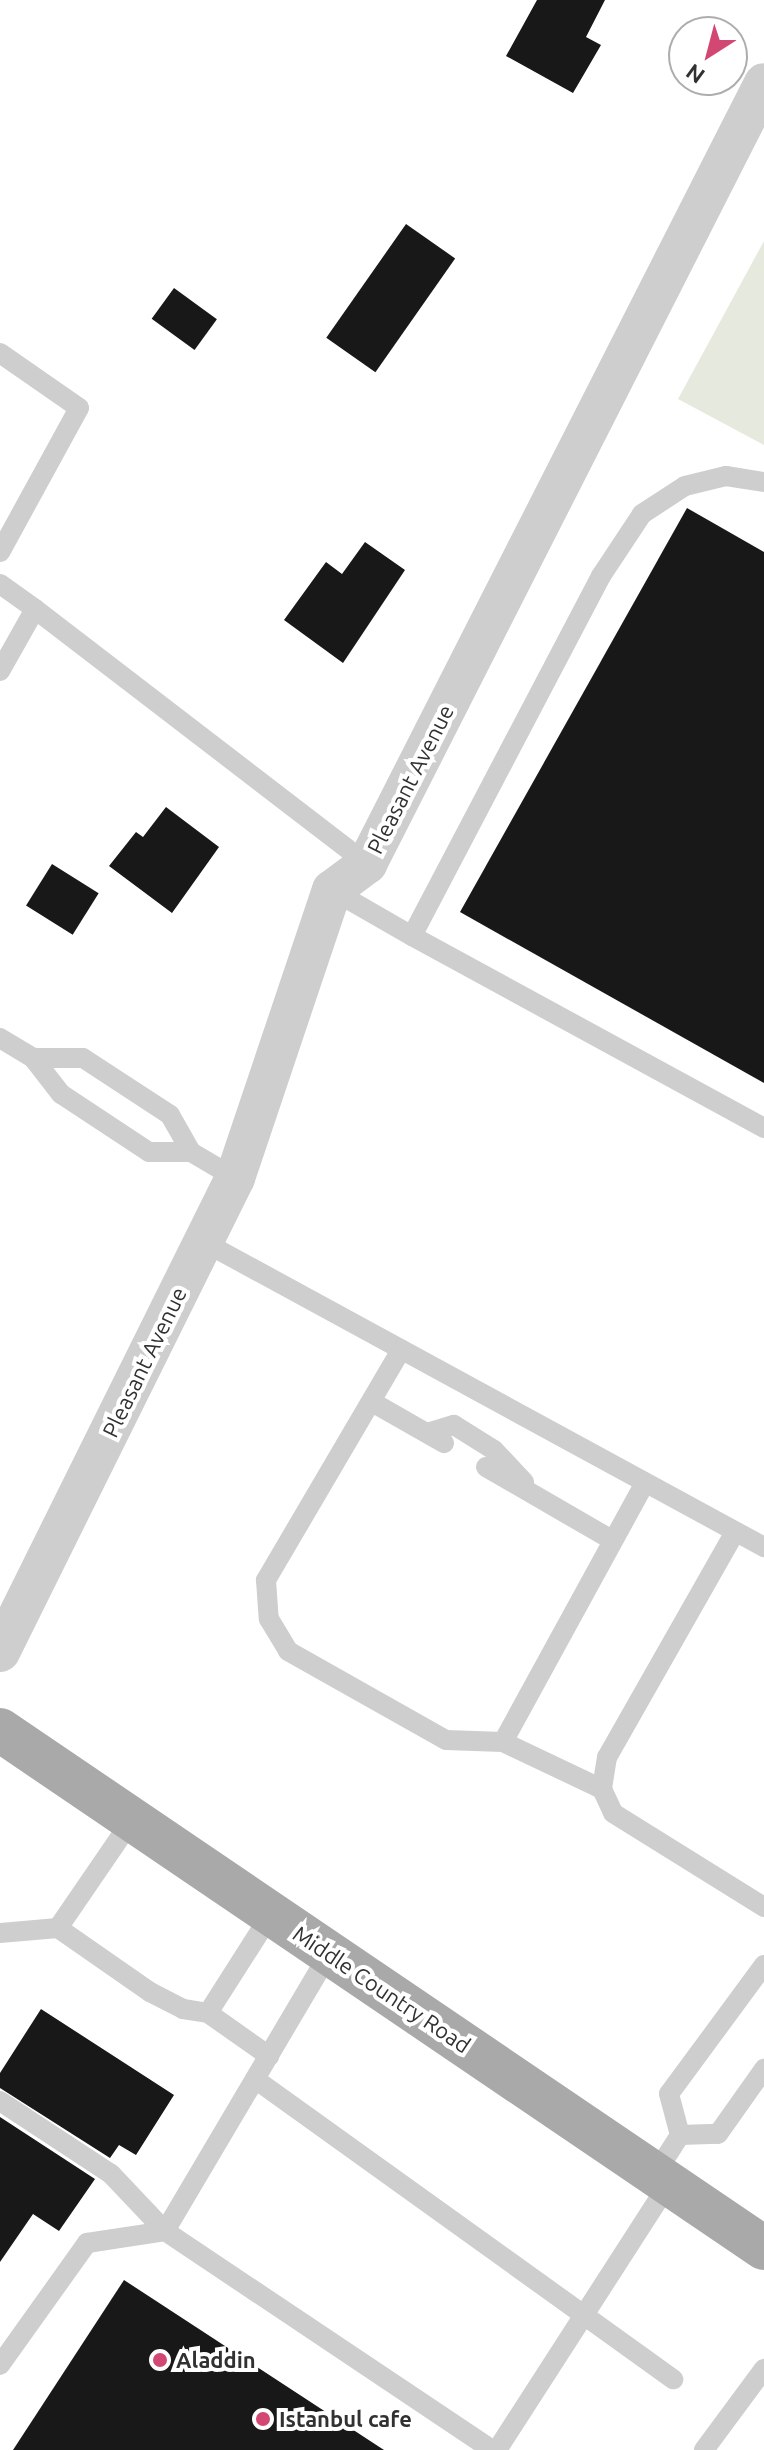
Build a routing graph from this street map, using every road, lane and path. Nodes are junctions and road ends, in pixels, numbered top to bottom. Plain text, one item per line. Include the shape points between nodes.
1 (764, 83) edge
2 (0, 353) edge
3 (764, 482) edge
4 (0, 552) edge
5 (0, 584) edge
6 (35, 609) junction
7 (0, 671) edge
8 (367, 864) junction
9 (332, 890) junction
10 (412, 936) junction
11 (0, 1038) edge
12 (33, 1058) junction
13 (764, 1128) edge
14 (191, 1152) junction
15 (235, 1178) junction
16 (204, 1242) junction
17 (401, 1350) junction
18 (372, 1402) junction
19 (486, 1467) dead end
20 (645, 1483) junction
21 (537, 1497) junction
22 (735, 1532) junction
23 (612, 1540) junction
24 (764, 1547) edge
25 (0, 1652) edge
26 (0, 1730) edge
27 (503, 1742) junction
28 (602, 1789) junction
29 (132, 1820) junction
30 (764, 1907) edge
31 (271, 1914) junction
32 (58, 1928) junction
33 (0, 1933) edge
34 (329, 1954) junction
35 (764, 1965) edge
36 (208, 2013) junction
37 (269, 2056) junction
38 (764, 2069) edge
39 (255, 2079) junction
40 (0, 2101) edge
41 (680, 2135) junction
42 (662, 2178) junction
43 (165, 2231) junction
44 (764, 2248) edge
45 (584, 2315) junction
46 (0, 2365) edge
47 (764, 2369) edge
48 (673, 2379) dead end
49 (495, 2450) edge
50 (704, 2450) edge

1 - 8 street, Pleasant Avenue
2 - 4 lane via 79,408
3 - 10 lane via 726,476 685,486 642,514 601,576
5 - 6 lane
6 - 7 lane
6 - 8 lane
8 - 9 street, Pleasant Avenue
9 - 10 lane
9 - 15 street, Pleasant Avenue
10 - 13 lane
11 - 12 lane
12 - 14 lane via 61,1094 149,1152
12 - 14 lane via 83,1058 170,1115
14 - 15 lane
15 - 16 street, Pleasant Avenue
16 - 17 lane
16 - 25 street, Pleasant Avenue
17 - 18 lane
17 - 20 lane
18 - 21 lane via 436,1438 454,1425 494,1450
18 - 27 lane via 266,1580 269,1619 288,1651 446,1740
19 - 21 lane
20 - 22 lane
20 - 23 lane
21 - 23 lane
22 - 24 lane
22 - 28 lane via 607,1757
23 - 27 lane
26 - 29 main road, Middle Country Road
27 - 28 lane
28 - 30 lane via 613,1813
29 - 31 main road, Middle Country Road
29 - 32 lane
31 - 34 main road, Middle Country Road
31 - 36 lane
32 - 33 lane
32 - 36 lane via 150,1992 183,2009
34 - 37 lane
34 - 42 main road, Middle Country Road
35 - 41 lane via 669,2094
36 - 37 lane
37 - 39 lane
38 - 41 lane via 718,2134
39 - 43 lane
39 - 45 lane
40 - 43 lane via 111,2174
41 - 42 lane
42 - 44 main road, Middle Country Road
42 - 45 lane
43 - 46 lane via 87,2243
43 - 49 lane
45 - 48 lane
45 - 49 lane
47 - 50 lane

